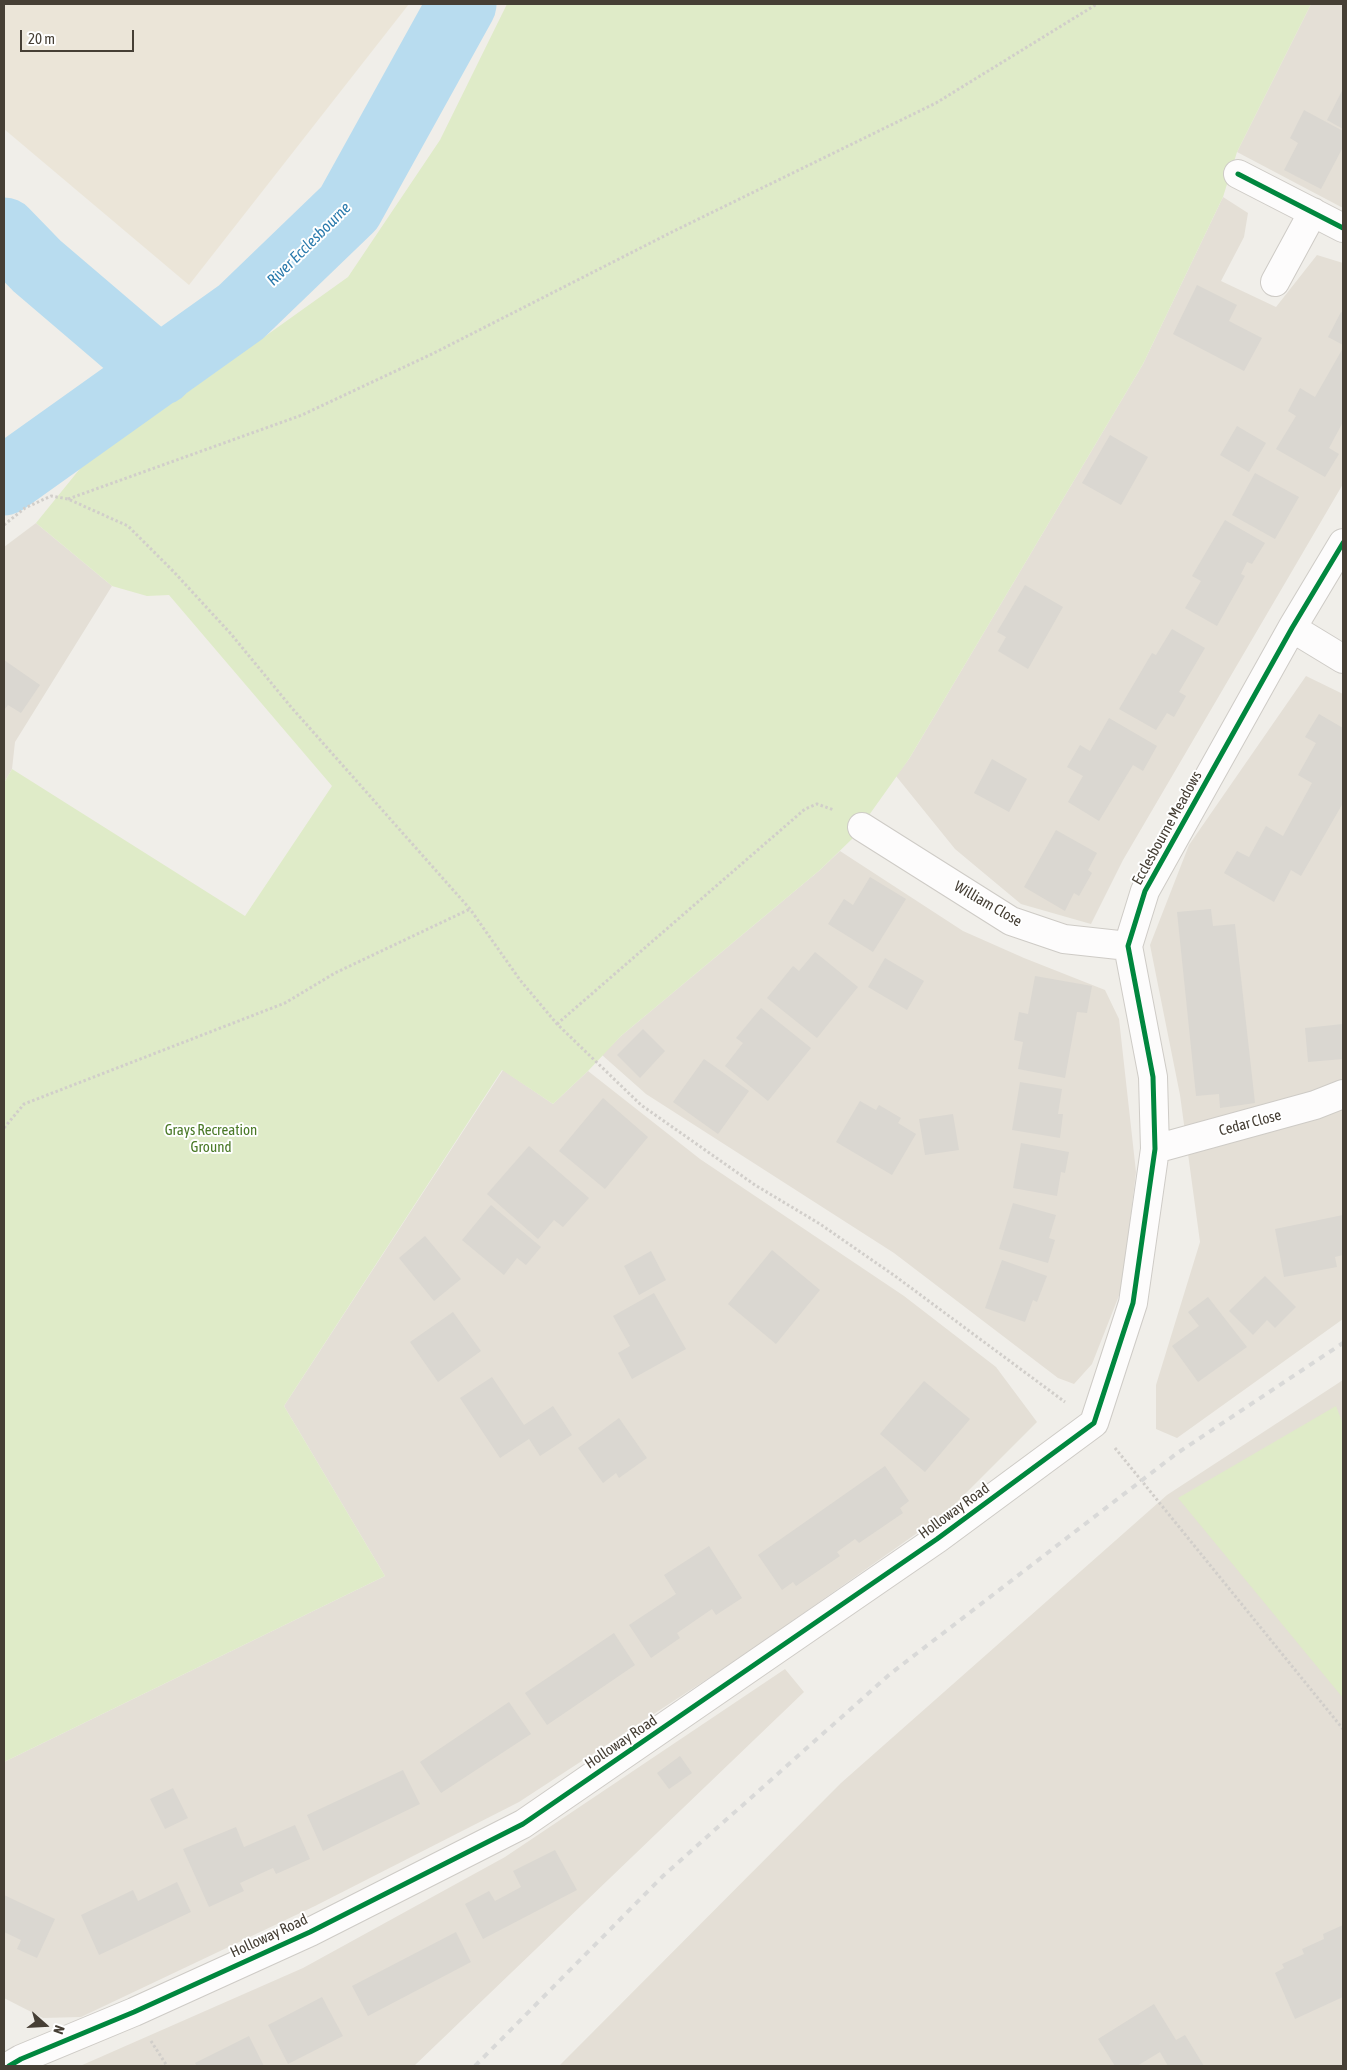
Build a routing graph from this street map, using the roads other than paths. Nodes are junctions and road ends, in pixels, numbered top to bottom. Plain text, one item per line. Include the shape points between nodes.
1 (1238, 174) dead end
2 (1313, 212) junction
3 (1343, 228) edge
4 (1275, 282) dead end
5 (1343, 543) edge
6 (1292, 628) junction
7 (1343, 659) edge
8 (862, 827) road end
9 (1128, 946) junction
10 (1343, 1094) edge
11 (1155, 1149) junction
12 (1094, 1422) joint
13 (11, 2057) edge

1 - 2 street
2 - 3 street
2 - 4 street
5 - 6 street, Ecclesbourne Meadows
6 - 7 street
6 - 9 street, Ecclesbourne Meadows via 1145,891
8 - 9 street, William Close via 1011,921 1064,939
9 - 11 street, Ecclesbourne Meadows via 1153,1077
10 - 11 street, Cedar Close via 1315,1105
11 - 12 street, Ecclesbourne Meadows via 1133,1303
12 - 13 street, Holloway Road via 937,1540 523,1824 310,1932 134,2012

